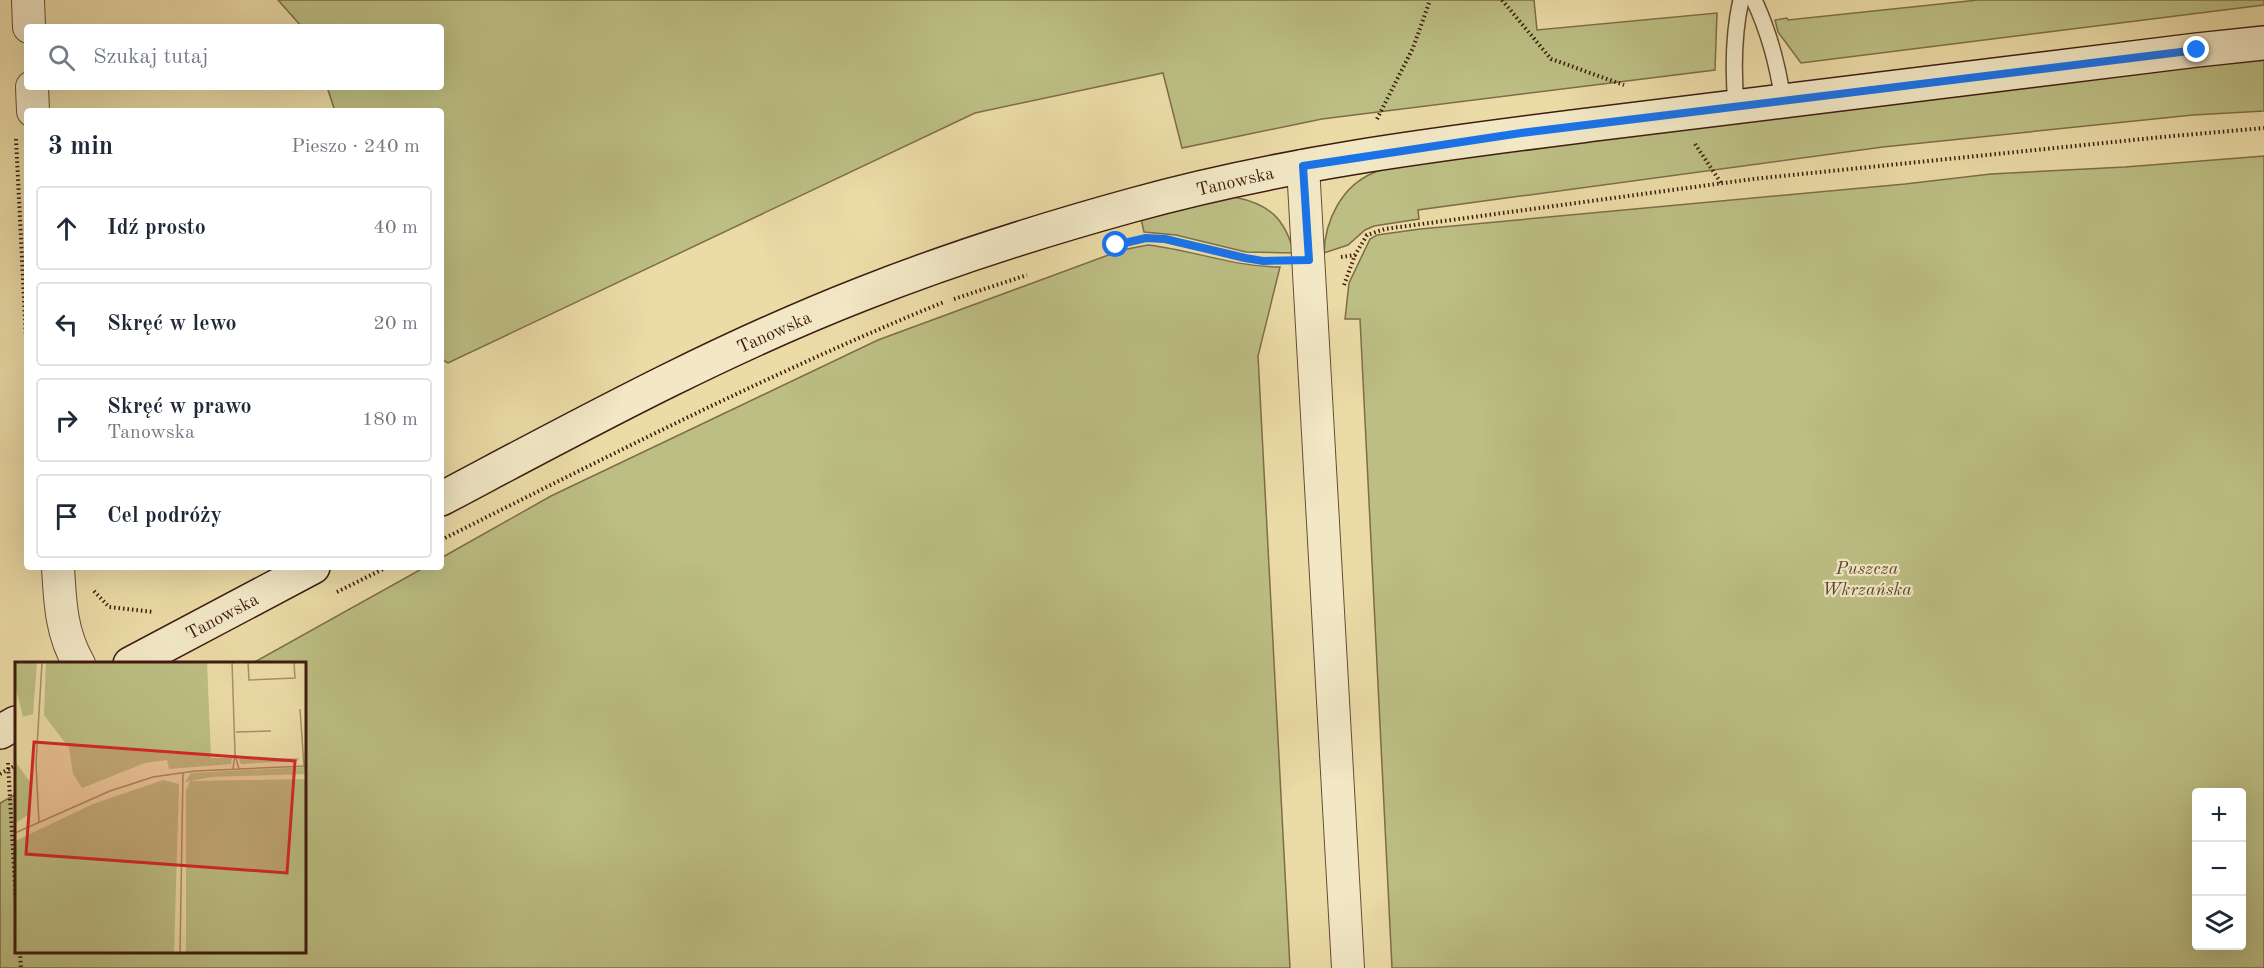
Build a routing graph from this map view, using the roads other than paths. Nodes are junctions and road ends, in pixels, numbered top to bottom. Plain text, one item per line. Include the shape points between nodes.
1 (28, 0) edge
2 (1741, 0) edge
3 (1754, 0) edge
4 (29, 24) edge
5 (2264, 43) edge
6 (31, 90) edge
7 (1783, 102) junction
8 (1736, 106) junction
9 (27, 108) edge
10 (1303, 166) junction
11 (444, 497) edge
12 (58, 570) edge
13 (307, 570) edge
14 (79, 662) edge
15 (132, 662) edge
16 (1347, 968) edge

1 - 4 street
2 - 8 lane via 1735,26
3 - 7 lane via 1779,73
5 - 7 main road, Tanowska
6 - 9 street
7 - 8 main road, Tanowska
8 - 10 main road, Tanowska
10 - 11 main road, Tanowska via 1160,198 1049,229 859,295 674,378
10 - 16 street
12 - 14 street via 65,634
13 - 15 main road, Tanowska

